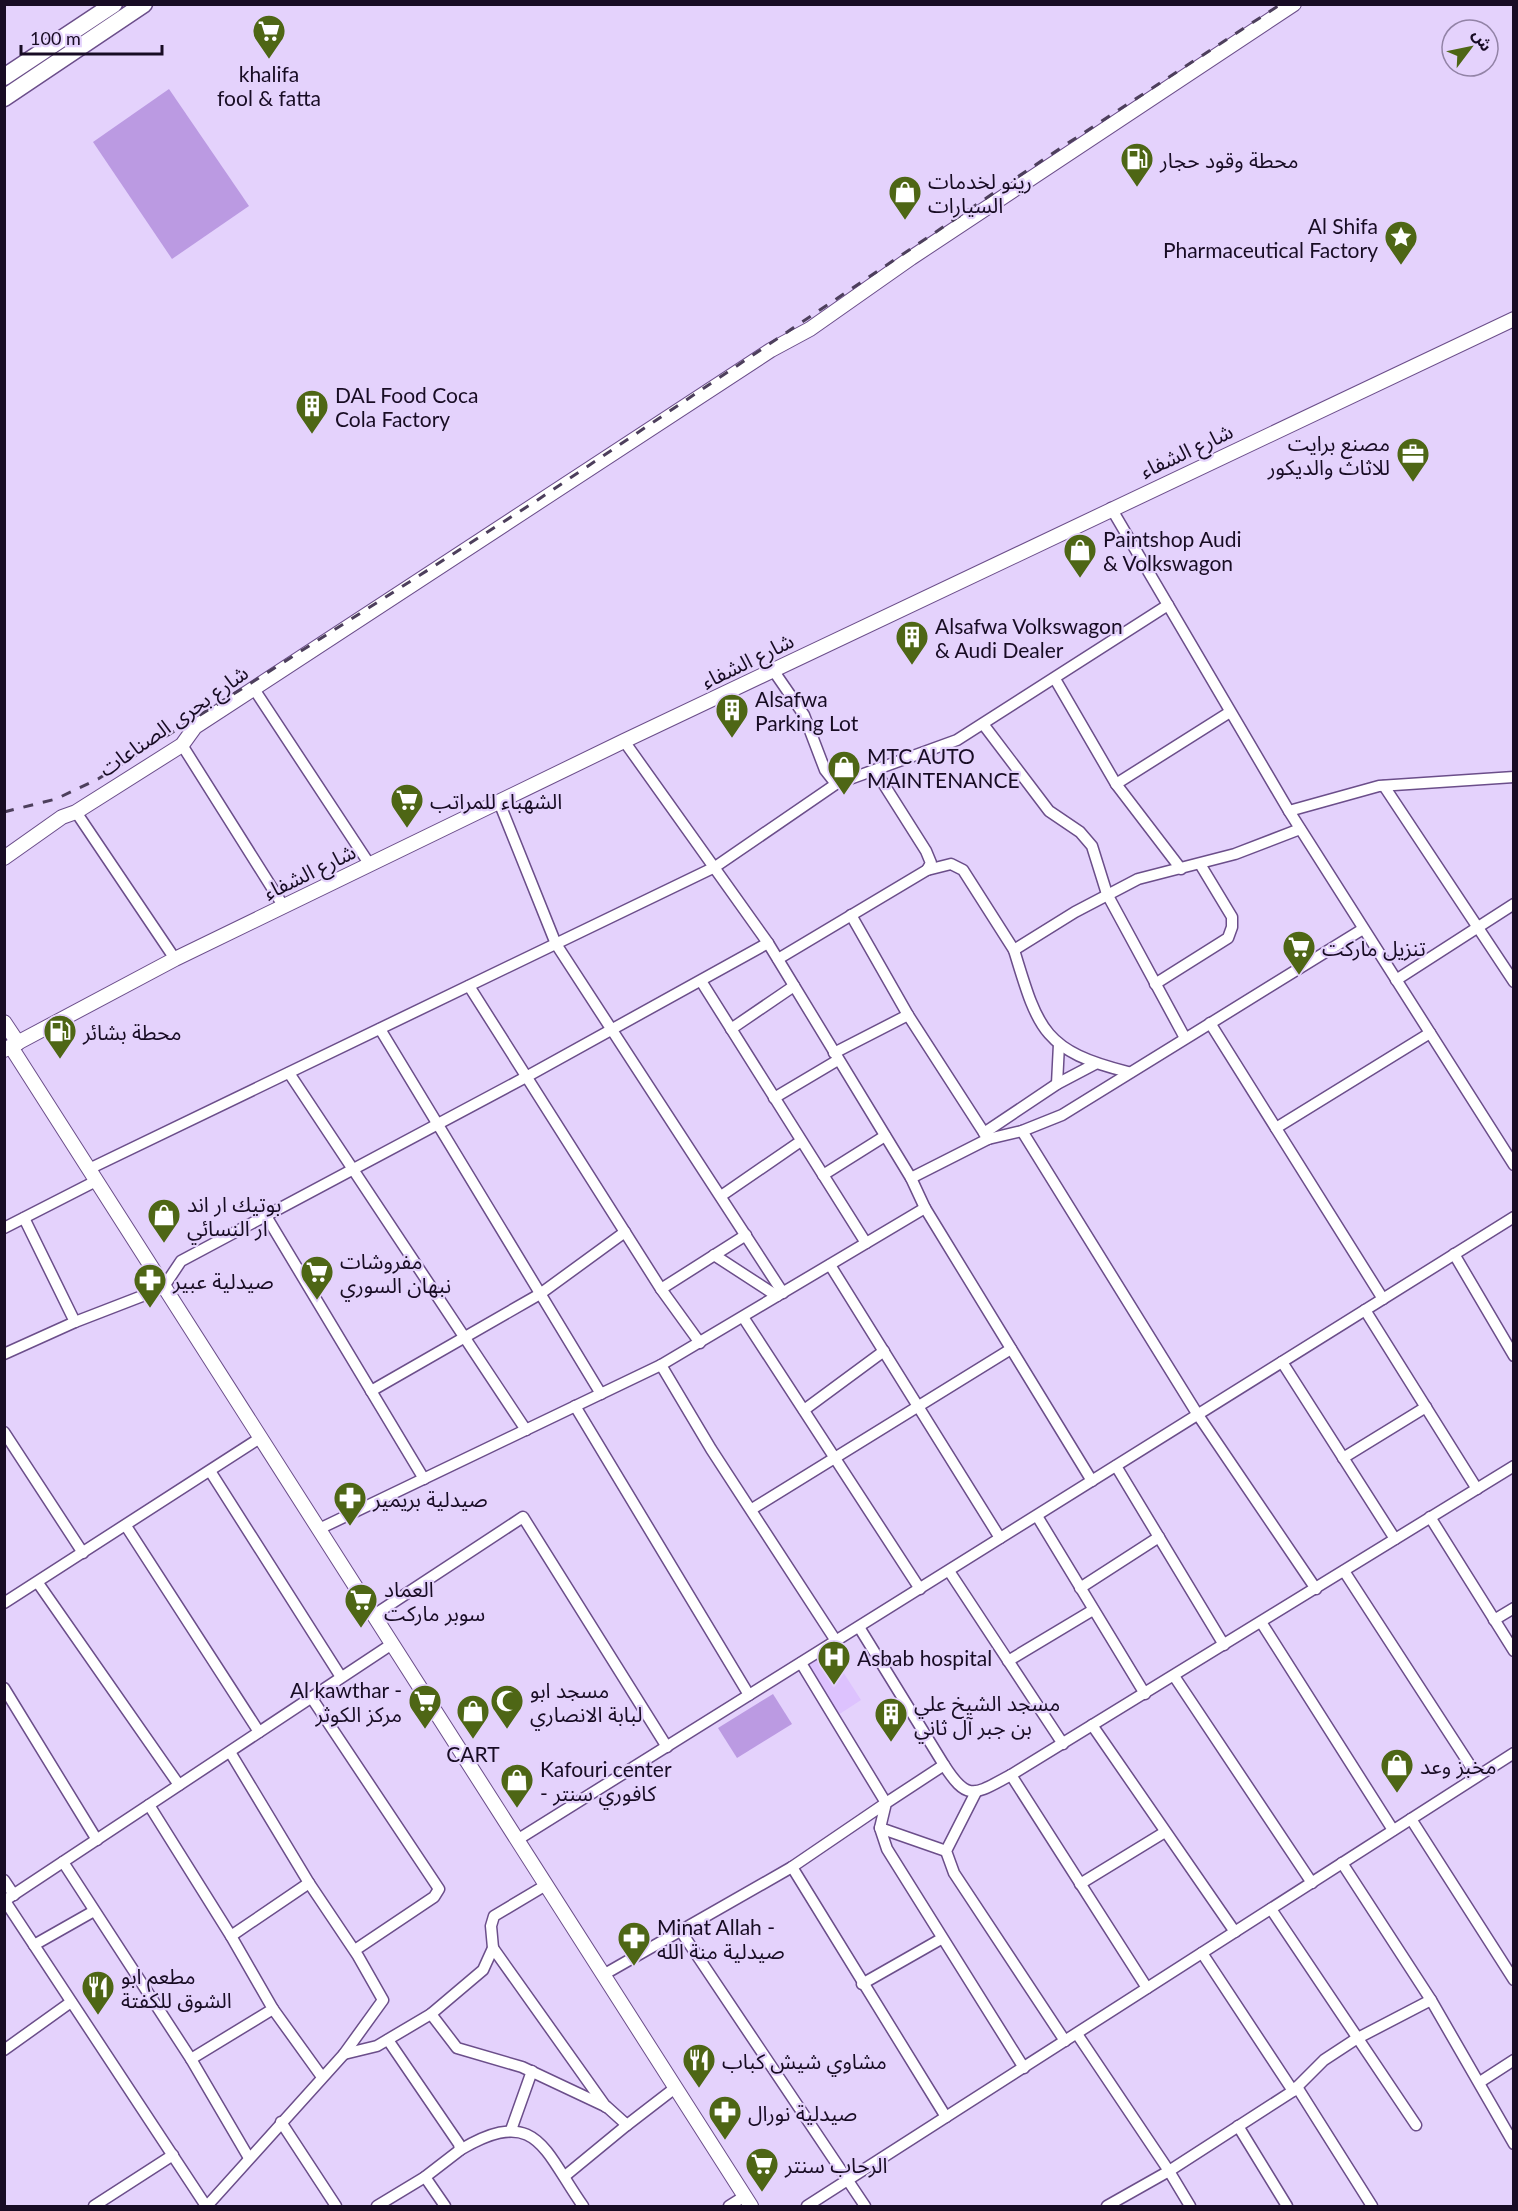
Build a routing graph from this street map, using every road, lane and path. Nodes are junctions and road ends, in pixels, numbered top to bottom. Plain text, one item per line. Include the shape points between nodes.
1 (114, 4) edge
2 (144, 4) edge
3 (1294, 4) edge
4 (4, 77) edge
5 (4, 98) edge
6 (1514, 319) edge
7 (1111, 508) junction
8 (1168, 605) junction
9 (773, 670) junction
10 (1055, 679) junction
11 (254, 689) junction
12 (1230, 712) junction
13 (983, 724) junction
14 (624, 741) junction
15 (182, 745) junction
16 (876, 772) junction
17 (1514, 777) edge
18 (836, 784) junction
19 (1116, 784) junction
20 (1384, 786) junction
21 (500, 802) junction
22 (76, 812) junction
23 (1289, 812) junction
24 (1300, 829) junction
25 (4, 858) edge
26 (1200, 864) junction
27 (370, 865) junction
28 (715, 867) junction
29 (1180, 869) junction
30 (927, 870) junction
31 (1107, 894) junction
32 (1514, 904) edge
33 (284, 907) junction
34 (851, 915) junction
35 (1478, 928) junction
36 (1363, 929) junction
37 (768, 943) junction
38 (556, 944) junction
39 (1014, 950) junction
40 (175, 959) junction
41 (778, 959) junction
42 (1396, 980) junction
43 (1513, 980) edge
44 (701, 981) junction
45 (1155, 984) junction
46 (469, 986) junction
47 (794, 986) junction
48 (908, 1015) junction
49 (4, 1022) edge
50 (1210, 1023) junction
51 (380, 1029) junction
52 (612, 1029) junction
53 (731, 1029) junction
54 (1430, 1033) junction
55 (1185, 1038) junction
56 (1059, 1044) junction
57 (11, 1046) edge
58 (836, 1056) junction
59 (1095, 1064) junction
60 (1128, 1072) junction
61 (289, 1073) junction
62 (526, 1077) junction
63 (1057, 1084) junction
64 (774, 1098) junction
65 (438, 1124) junction
66 (1276, 1128) junction
67 (1022, 1131) junction
68 (885, 1136) junction
69 (986, 1136) junction
70 (801, 1142) junction
71 (1509, 1149) edge
72 (1514, 1165) edge
73 (352, 1170) junction
74 (93, 1175) junction
75 (823, 1175) junction
76 (911, 1178) junction
77 (721, 1197) junction
78 (925, 1208) junction
79 (266, 1216) junction
80 (1514, 1217) edge
81 (24, 1218) junction
82 (4, 1228) edge
83 (625, 1232) junction
84 (746, 1235) junction
85 (866, 1243) junction
86 (1454, 1254) junction
87 (714, 1255) junction
88 (830, 1265) junction
89 (163, 1288) junction
90 (661, 1289) junction
91 (540, 1294) junction
92 (780, 1295) junction
93 (1383, 1299) junction
94 (1365, 1310) junction
95 (743, 1317) junction
96 (75, 1322) junction
97 (464, 1338) junction
98 (700, 1343) junction
99 (1011, 1349) junction
100 (884, 1352) junction
101 (4, 1354) edge
102 (1513, 1355) edge
103 (1282, 1362) junction
104 (661, 1365) junction
105 (371, 1391) junction
106 (601, 1394) junction
107 (918, 1406) junction
108 (575, 1407) junction
109 (1426, 1407) junction
110 (804, 1410) junction
111 (1198, 1415) junction
112 (526, 1430) junction
113 (4, 1432) edge
114 (260, 1438) junction
115 (835, 1457) junction
116 (1343, 1458) junction
117 (1116, 1466) junction
118 (1514, 1466) edge
119 (210, 1471) junction
120 (424, 1479) junction
121 (1092, 1481) junction
122 (1477, 1489) junction
123 (752, 1509) junction
124 (1037, 1516) junction
125 (1430, 1517) junction
126 (126, 1526) junction
127 (319, 1529) junction
128 (1159, 1536) junction
129 (1000, 1538) junction
130 (1395, 1539) junction
131 (82, 1553) junction
132 (949, 1571) junction
133 (1344, 1571) junction
134 (38, 1583) junction
135 (1080, 1588) junction
136 (920, 1589) junction
137 (1316, 1589) junction
138 (6, 1600) edge
139 (1514, 1608) edge
140 (1094, 1610) junction
141 (374, 1615) junction
142 (1494, 1620) junction
143 (1261, 1622) junction
144 (859, 1627) junction
145 (836, 1641) junction
146 (392, 1644) junction
147 (1224, 1645) junction
148 (1514, 1652) edge
149 (1008, 1661) junction
150 (801, 1663) junction
151 (1174, 1676) junction
152 (341, 1677) junction
153 (4, 1688) edge
154 (1145, 1694) junction
155 (749, 1695) junction
156 (311, 1697) junction
157 (1092, 1725) junction
158 (259, 1732) junction
159 (1063, 1744) junction
160 (667, 1747) junction
161 (230, 1752) junction
162 (1514, 1753) edge
163 (944, 1765) junction
164 (1011, 1775) junction
165 (1477, 1776) junction
166 (179, 1785) junction
167 (976, 1792) junction
168 (886, 1803) junction
169 (149, 1805) junction
170 (1411, 1818) junction
171 (880, 1828) junction
172 (1393, 1830) junction
173 (1165, 1832) junction
174 (97, 1840) junction
175 (518, 1840) junction
176 (946, 1851) junction
177 (63, 1862) junction
178 (1342, 1863) junction
179 (792, 1867) junction
180 (4, 1880) edge
181 (1312, 1882) junction
182 (309, 1883) junction
183 (1080, 1884) junction
184 (546, 1885) junction
185 (8, 1899) edge
186 (1271, 1909) junction
187 (94, 1911) junction
188 (680, 1930) junction
189 (1235, 1932) junction
190 (231, 1936) junction
191 (941, 1939) junction
192 (34, 1945) junction
193 (494, 1948) junction
194 (355, 1950) junction
195 (1202, 1953) junction
196 (603, 1975) junction
197 (1514, 1980) edge
198 (862, 1984) junction
199 (1147, 1988) junction
200 (1431, 2000) junction
201 (71, 2002) junction
202 (273, 2009) junction
203 (431, 2014) junction
204 (1077, 2034) junction
205 (1356, 2039) junction
206 (388, 2040) junction
207 (1065, 2041) junction
208 (4, 2050) edge
209 (344, 2054) junction
210 (191, 2059) junction
211 (1514, 2060) edge
212 (1023, 2068) junction
213 (532, 2071) junction
214 (322, 2077) junction
215 (1480, 2082) junction
216 (675, 2088) junction
217 (1295, 2089) junction
218 (607, 2108) junction
219 (946, 2117) junction
220 (281, 2122) junction
221 (627, 2125) junction
222 (1416, 2125) dead end
223 (1238, 2126) junction
224 (511, 2130) junction
225 (1514, 2144) edge
226 (460, 2150) junction
227 (173, 2155) junction
228 (249, 2158) junction
229 (1169, 2171) junction
230 (565, 2176) junction
231 (425, 2177) junction
232 (847, 2181) junction
233 (748, 2201) edge
234 (94, 2206) edge
235 (207, 2206) edge
236 (336, 2206) edge
237 (377, 2206) edge
238 (445, 2206) edge
239 (583, 2206) edge
240 (729, 2206) edge
241 (807, 2206) edge
242 (865, 2206) edge
243 (1107, 2206) edge
244 (1190, 2206) edge
245 (1287, 2206) edge
246 (1372, 2206) edge

1 - 4 main road
2 - 5 main road
3 - 11 street, شارع بحرى الصناعات via 810,329 771,350
6 - 7 street, شارع الشفاء
7 - 8 street
7 - 9 street, شارع الشفاء
8 - 10 street
8 - 12 street
9 - 14 street, شارع الشفاء
9 - 18 street via 804,715 825,770
10 - 13 street
10 - 19 street
11 - 15 street, شارع بحرى الصناعات via 195,728
11 - 27 street
12 - 19 street
12 - 23 street
13 - 16 street via 957,740
13 - 31 street via 1049,811 1080,832 1092,846
14 - 21 street, شارع الشفاء
14 - 28 street
15 - 22 street, شارع بحرى الصناعات
15 - 33 street
16 - 18 street
16 - 30 street via 926,851 931,863
17 - 20 street
18 - 28 street
19 - 29 street
20 - 23 street
20 - 35 street
21 - 27 street, شارع الشفاء
21 - 38 street
22 - 25 street, شارع بحرى الصناعات via 62,817
22 - 40 street
23 - 24 street
24 - 26 street
24 - 36 street
26 - 29 street
26 - 45 street via 1232,917 1233,927 1228,938
27 - 33 street, شارع الشفاء
28 - 37 street
28 - 38 street
29 - 31 street via 1138,879
30 - 34 street
30 - 39 street via 951,864 963,870
31 - 39 street
31 - 45 street
32 - 35 street
33 - 40 street, شارع الشفاء
34 - 41 street
34 - 48 street
35 - 42 street
35 - 43 street
36 - 42 street
36 - 50 street
37 - 41 street
37 - 44 street
38 - 46 street
38 - 52 street
39 - 56 street via 1038,1020
40 - 57 street, شارع الشفاء
41 - 47 street
42 - 54 street
44 - 52 street
44 - 53 street
45 - 55 street
46 - 51 street
46 - 62 street
47 - 53 street
47 - 58 street
48 - 58 street
48 - 69 street
49 - 57 street
50 - 55 street
50 - 66 street
51 - 61 street
51 - 65 street
52 - 62 street
52 - 77 street
53 - 64 street
54 - 66 street
54 - 71 street
55 - 60 street
56 - 59 street
56 - 63 street
57 - 74 street
58 - 64 street
58 - 68 street
59 - 60 street
59 - 63 street
60 - 67 street via 1062,1115
61 - 73 street
61 - 74 street
62 - 65 street
62 - 83 street
63 - 69 street
64 - 70 street
65 - 73 street
65 - 91 street
66 - 93 street
67 - 69 street
67 - 111 street
68 - 75 street
68 - 76 street
69 - 76 street
70 - 75 street
70 - 77 street
71 - 72 street
73 - 79 street
73 - 97 street
74 - 81 street
74 - 89 street
75 - 85 street
76 - 78 street
77 - 84 street
78 - 85 street
78 - 99 street
79 - 89 street via 181,1261
79 - 105 street
80 - 86 street
81 - 82 street
81 - 96 street
83 - 90 street
83 - 91 street
84 - 87 street
84 - 92 street
85 - 88 street
86 - 93 street
86 - 102 street
87 - 90 street
87 - 92 street
88 - 92 street
88 - 100 street
89 - 96 street
89 - 114 street
90 - 98 street
91 - 97 street
91 - 106 street
92 - 95 street
93 - 94 street
94 - 103 street
94 - 109 street
95 - 98 street
95 - 110 street
96 - 101 street
97 - 105 street
97 - 112 street
98 - 104 street
99 - 107 street
99 - 121 street
100 - 107 street
100 - 110 street
103 - 111 street
103 - 116 street
104 - 106 street
104 - 123 street
105 - 120 street
106 - 108 street
107 - 115 street
107 - 129 street
108 - 112 street
108 - 155 street
109 - 116 street
109 - 122 street
110 - 115 street
111 - 117 street
111 - 137 street
112 - 120 street
113 - 131 street
114 - 119 street
114 - 127 street
115 - 123 street
115 - 136 street
116 - 130 street
117 - 121 street
117 - 128 street
118 - 122 street
119 - 126 street
119 - 152 street
120 - 127 street
121 - 124 street
122 - 125 street
123 - 145 street
124 - 129 street
124 - 135 street
125 - 130 street
125 - 142 street
126 - 131 street
126 - 158 street
127 - 141 street
128 - 135 street
128 - 147 street
129 - 132 street
130 - 133 street
131 - 134 street
132 - 136 street
132 - 149 street
133 - 137 street
133 - 165 street
134 - 138 street
134 - 166 street
135 - 140 street
136 - 144 street
137 - 143 street
139 - 142 street
140 - 149 street
140 - 154 street
141 - 146 street
141 - 160 street via 523,1517
142 - 148 street
143 - 147 street
143 - 172 street
144 - 145 street
144 - 163 street
145 - 150 street
146 - 152 street
146 - 175 street
147 - 151 street
149 - 159 street
150 - 155 street
150 - 168 street
151 - 154 street
151 - 181 street
152 - 156 street
153 - 174 street
154 - 157 street
155 - 160 street
156 - 158 street
156 - 194 street via 439,1889 434,1898
157 - 159 street
157 - 173 street
158 - 161 street
159 - 164 street
160 - 175 street
161 - 166 street
161 - 182 street
162 - 165 street
163 - 167 street via 957,1785
163 - 168 street
164 - 167 street
164 - 183 street
165 - 170 street
166 - 169 street
167 - 176 street
168 - 171 street
168 - 179 street
169 - 174 street
169 - 190 street
170 - 172 street
170 - 197 street
171 - 176 street
171 - 191 street via 887,1850
172 - 178 street
173 - 183 street
173 - 189 street
174 - 177 street
175 - 184 street
176 - 207 street via 954,1873
177 - 185 street
177 - 187 street
178 - 181 street
178 - 200 street
179 - 188 street
179 - 198 street
180 - 185 street
181 - 186 street
182 - 190 street
182 - 194 street
183 - 199 street
184 - 193 street via 494,1916
184 - 196 street
185 - 192 street
186 - 189 street
186 - 205 street
187 - 192 street
187 - 210 street
188 - 196 street
188 - 232 street
189 - 195 street
190 - 202 street
191 - 198 street
191 - 212 street
192 - 201 street
193 - 203 street via 483,1970
193 - 218 street
194 - 209 street via 383,2000
195 - 199 street
195 - 217 street
196 - 216 street
198 - 219 street
199 - 204 street
200 - 205 street
200 - 215 street
201 - 208 street
201 - 227 street
202 - 210 street
202 - 214 street
203 - 206 street
203 - 213 street via 457,2048
204 - 207 street
204 - 229 street
205 - 217 street via 1324,2060
205 - 222 street
206 - 209 street
206 - 226 street
207 - 212 street
209 - 214 street
210 - 228 street
211 - 215 street
212 - 219 street
213 - 218 street
213 - 224 street
214 - 220 street
215 - 225 street
216 - 221 street
216 - 233 street
217 - 223 street
217 - 246 street
218 - 221 street
219 - 232 street
220 - 228 street
220 - 236 street
221 - 230 street
223 - 229 street
223 - 245 street
224 - 226 street via 482,2137
224 - 230 street via 537,2139
226 - 231 street
227 - 234 street
227 - 235 street
228 - 235 street
229 - 243 street
229 - 244 street
230 - 239 street
231 - 237 street
231 - 238 street
232 - 241 street
232 - 242 street
233 - 240 street

